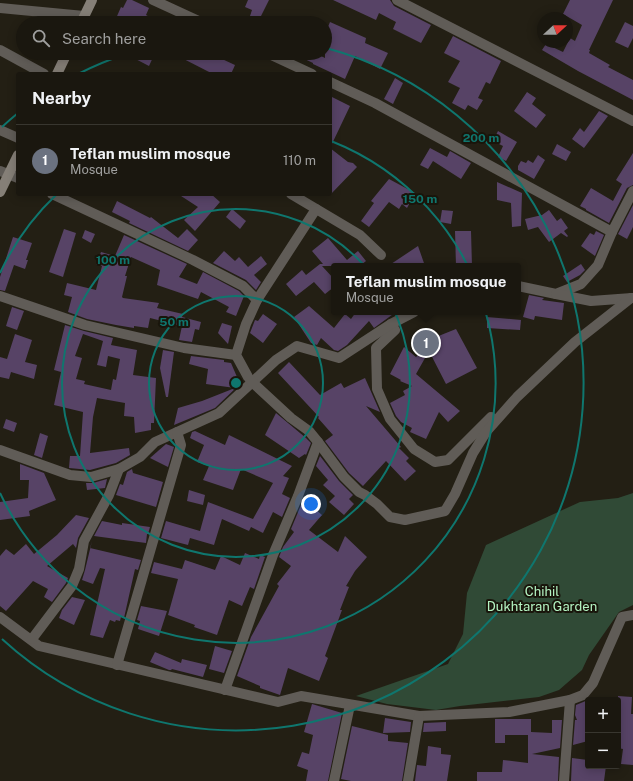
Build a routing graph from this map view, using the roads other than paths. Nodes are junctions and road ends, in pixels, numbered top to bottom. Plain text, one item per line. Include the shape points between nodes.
1 (92, 0) edge
2 (153, 0) edge
3 (397, 0) edge
4 (0, 8) edge
5 (55, 16) edge
6 (85, 16) edge
7 (187, 16) edge
8 (0, 50) edge
9 (16, 59) edge
10 (18, 60) edge
11 (64, 60) edge
12 (282, 60) edge
13 (40, 72) edge
14 (58, 72) edge
15 (308, 72) edge
16 (332, 83) edge
17 (633, 120) edge
18 (0, 130) edge
19 (16, 137) edge
20 (16, 159) edge
21 (9, 174) edge
22 (633, 190) edge
23 (0, 192) edge
24 (56, 196) edge
25 (294, 196) edge
26 (316, 209) junction
27 (612, 232) junction
28 (381, 255) dead end
29 (521, 287) edge
30 (556, 294) junction
31 (0, 296) edge
32 (632, 298) edge
33 (257, 300) junction
34 (408, 315) edge
35 (391, 324) junction
36 (236, 355) junction
37 (252, 382) junction
38 (517, 397) junction
39 (177, 432) junction
40 (318, 442) junction
41 (0, 450) edge
42 (120, 469) junction
43 (633, 615) edge
44 (0, 617) edge
45 (32, 639) junction
46 (117, 665) junction
47 (225, 690) junction
48 (570, 700) junction
49 (350, 705) junction
50 (419, 716) junction
51 (334, 781) edge
52 (408, 781) edge
53 (564, 781) edge

1 - 6 street
2 - 7 street
3 - 17 street
4 - 5 street
8 - 9 street
10 - 13 street
11 - 14 street
12 - 15 street
16 - 27 street via 375,103
18 - 19 street
20 - 21 street
21 - 23 street
22 - 27 street
24 - 33 street via 193,260 243,286
25 - 26 street
26 - 28 street via 360,235
26 - 33 street
27 - 30 street via 598,264 581,284
29 - 30 street
30 - 32 street via 591,301
31 - 36 street via 85,325 184,348
32 - 38 street via 575,342
33 - 36 street
34 - 35 street
35 - 37 street via 339,358 298,346 276,360
35 - 38 street via 395,330 376,348 377,389 390,419 414,449 435,462 448,460 494,414
36 - 37 street
37 - 39 street via 219,413
37 - 40 street via 309,431
38 - 40 street via 486,432 445,511 404,520 390,517 344,477
39 - 42 street via 155,442
39 - 46 street via 181,445
40 - 47 street via 270,562
41 - 42 street via 70,475 91,477
42 - 45 street via 109,496 84,541 79,569 72,586
43 - 48 street via 622,617 593,683 583,694
44 - 45 street
45 - 46 street via 39,646
46 - 47 street
47 - 49 street via 278,702 301,696
48 - 50 street via 509,712
48 - 53 street
49 - 50 street
49 - 51 street
50 - 52 street

